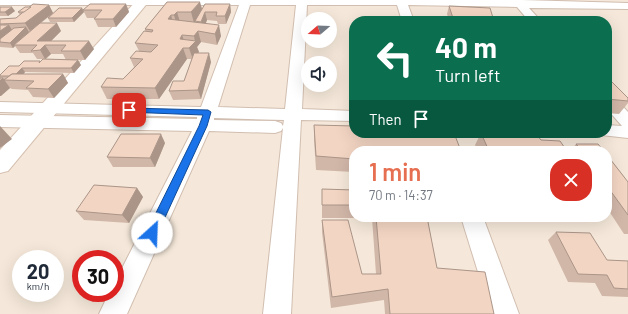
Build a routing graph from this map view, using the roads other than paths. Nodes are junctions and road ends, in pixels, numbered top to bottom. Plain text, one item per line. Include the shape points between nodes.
1 (144, 1) edge
2 (246, 1) edge
3 (302, 1) edge
4 (401, 1) edge
5 (0, 2) edge
6 (517, 2) edge
7 (628, 6) edge
8 (406, 16) edge
9 (530, 16) edge
10 (612, 104) edge
11 (0, 107) edge
12 (50, 108) junction
13 (349, 116) edge
14 (205, 119) junction
15 (0, 121) edge
16 (292, 121) junction
17 (38, 122) junction
18 (628, 122) edge
19 (349, 128) edge
20 (612, 131) edge
21 (628, 132) edge
22 (0, 166) edge
23 (474, 222) edge
24 (114, 314) edge
25 (277, 314) edge
26 (505, 314) edge

1 - 2 street
1 - 5 street
1 - 12 street
2 - 3 street
2 - 14 street
3 - 4 street
3 - 16 street
4 - 6 street
4 - 8 street
6 - 7 street
6 - 9 street
10 - 18 street
11 - 12 street
12 - 14 street
12 - 17 street
13 - 16 street
14 - 16 street
14 - 17 street
14 - 24 street
15 - 17 street
16 - 19 street
16 - 25 street
17 - 22 street
20 - 21 street
23 - 26 street

